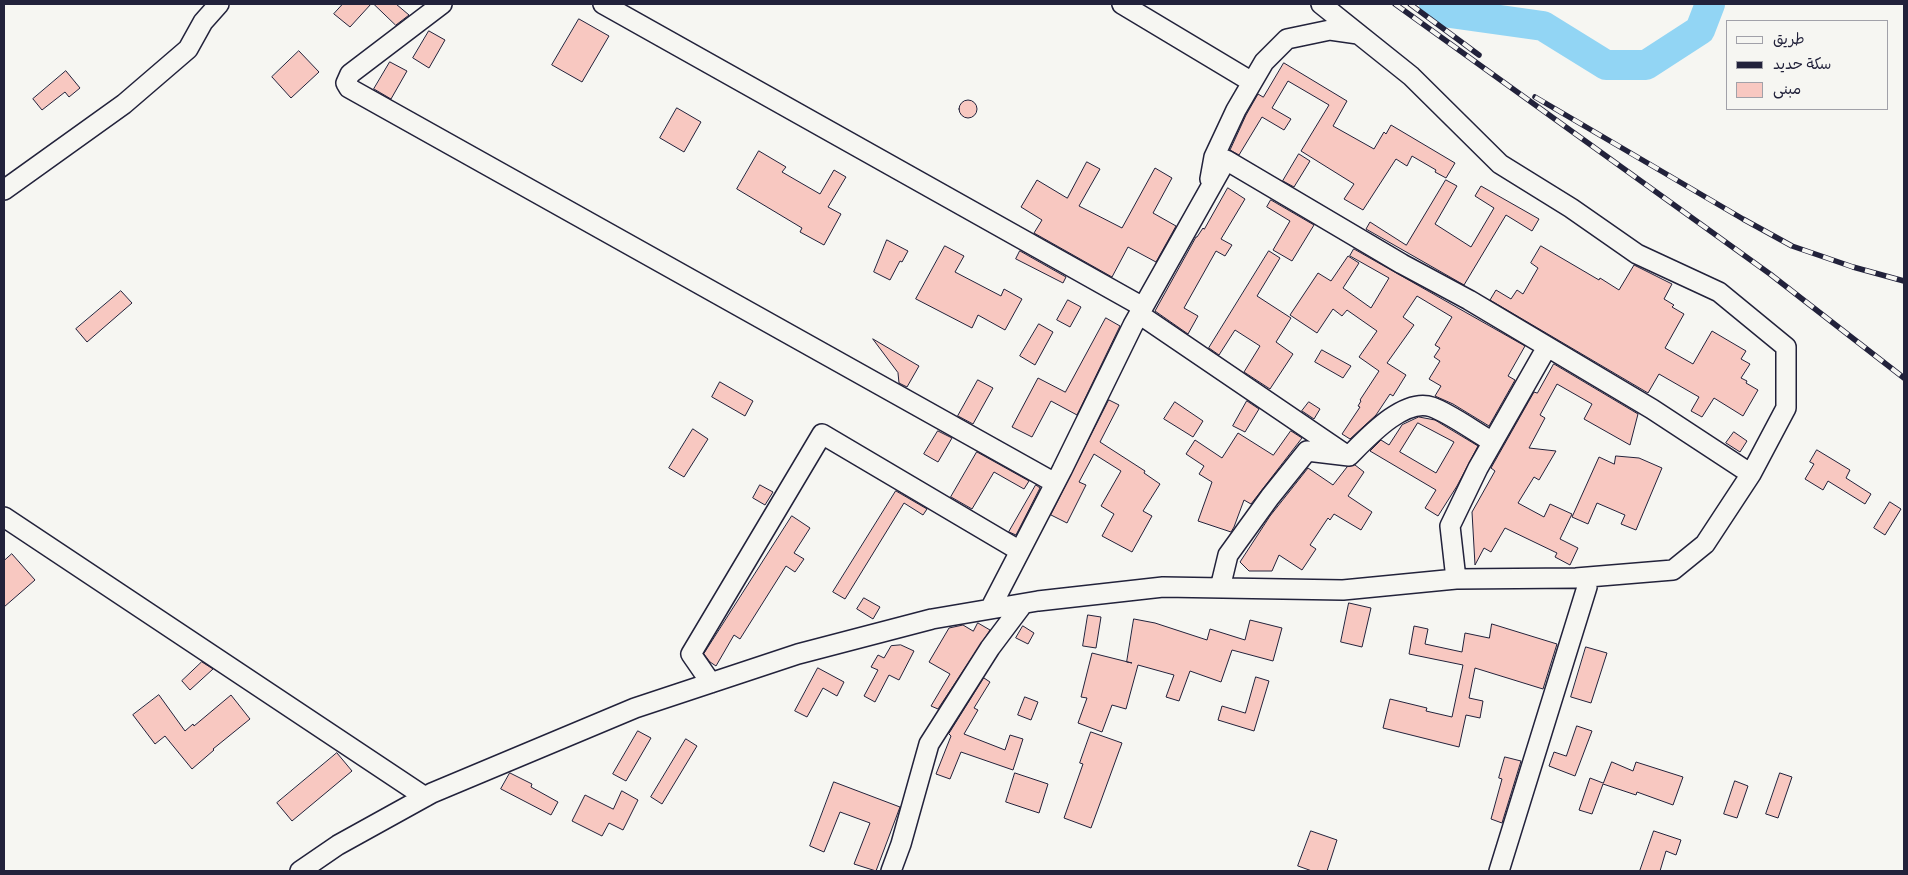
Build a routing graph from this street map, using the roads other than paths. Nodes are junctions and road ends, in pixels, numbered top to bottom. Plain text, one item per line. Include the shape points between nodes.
1 (219, 4) edge
2 (442, 4) edge
3 (603, 4) edge
4 (1122, 4) edge
5 (1321, 4) edge
6 (1358, 34) junction
7 (1252, 82) junction
8 (4, 190) edge
9 (1208, 193) junction
10 (1141, 311) junction
11 (1547, 347) junction
12 (1493, 442) junction
13 (1349, 456) junction
14 (1751, 474) junction
15 (1055, 483) junction
16 (4, 517) edge
17 (1020, 552) junction
18 (1584, 578) junction
19 (1456, 579) junction
20 (1220, 588) junction
21 (1023, 604) junction
22 (990, 609) junction
23 (711, 683) junction
24 (425, 797) junction
25 (300, 871) edge
26 (891, 871) edge
27 (1499, 871) edge

1 - 8 street via 203,22 188,49 124,104
2 - 15 street via 350,74 346,82 349,88
3 - 10 street
4 - 7 street
5 - 6 street
6 - 7 street via 1330,30 1287,39 1264,62
6 - 14 street via 1411,76 1500,164 1572,208 1637,254 1719,292 1786,347 1786,408
7 - 9 street via 1214,157
9 - 10 street
9 - 11 street via 1226,160
10 - 13 street
10 - 15 street
11 - 12 street
11 - 14 street via 1652,409
12 - 13 street via 1431,406 1412,406 1378,428
12 - 19 street via 1450,526
13 - 20 street via 1307,450 1228,554
14 - 18 street via 1705,544 1673,570
15 - 17 street
16 - 24 street
17 - 22 street
17 - 23 street via 822,434 691,654
18 - 19 street
18 - 27 street via 1587,586
19 - 20 street via 1343,590
20 - 21 street via 1164,587
21 - 22 street
21 - 26 street via 990,648 929,744
22 - 23 street via 854,638
23 - 24 street via 635,708
24 - 25 street

